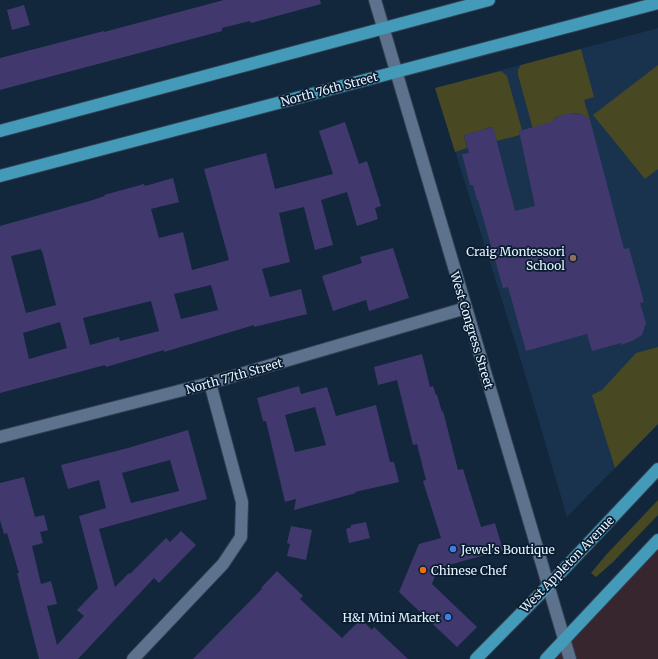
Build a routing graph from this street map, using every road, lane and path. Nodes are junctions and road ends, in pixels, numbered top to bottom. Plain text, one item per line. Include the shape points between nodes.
1 (375, 0) edge
2 (489, 0) edge
3 (658, 3) edge
4 (384, 28) junction
5 (396, 71) junction
6 (0, 131) edge
7 (0, 176) edge
8 (466, 308) junction
9 (210, 383) junction
10 (0, 437) edge
11 (658, 469) edge
12 (658, 540) edge
13 (548, 585) junction
14 (564, 641) junction
15 (134, 659) edge
16 (476, 659) edge
17 (546, 659) edge
18 (570, 659) edge

1 - 4 street, West Congress Street
2 - 4 main road
3 - 5 main road, North 76th Street
4 - 5 street, West Congress Street
4 - 6 main road
5 - 7 main road, North 76th Street
5 - 8 street, West Congress Street
8 - 9 street, North 77th Street
8 - 13 street, West Congress Street
9 - 10 street, North 77th Street
9 - 15 street via 242,502 241,537 223,564
11 - 13 main road, West Appleton Avenue
12 - 14 main road
13 - 14 street, West Congress Street
13 - 16 main road, West Appleton Avenue
14 - 17 main road
14 - 18 street, West Congress Street

